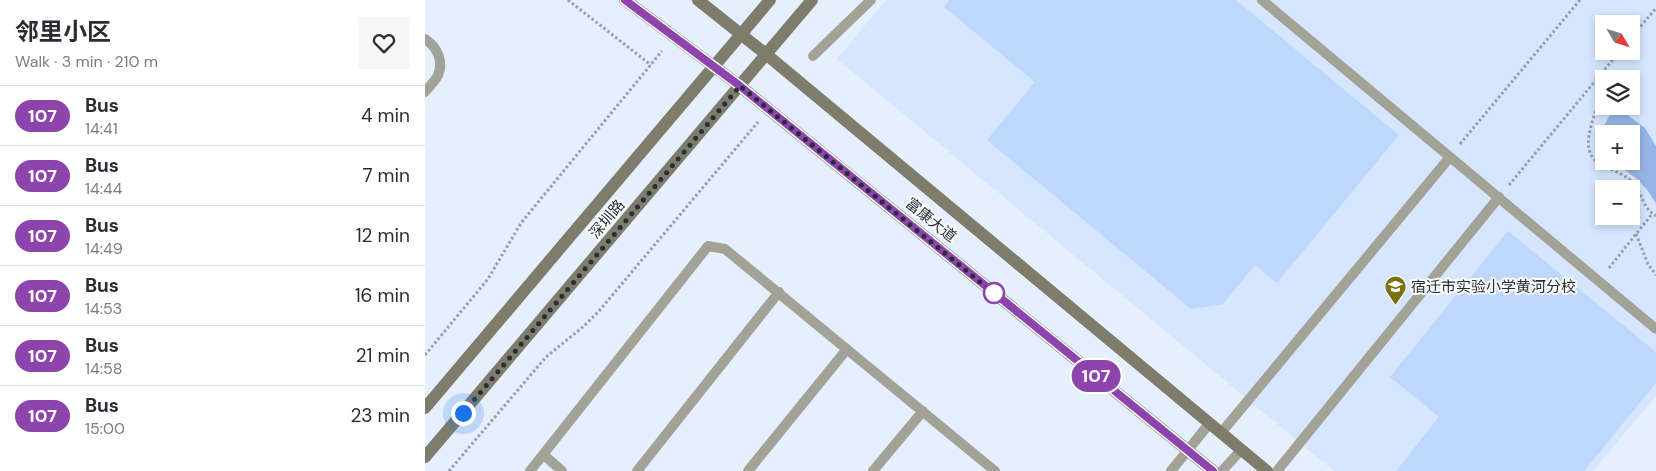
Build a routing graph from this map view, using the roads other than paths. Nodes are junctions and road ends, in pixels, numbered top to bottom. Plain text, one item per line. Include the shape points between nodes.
1 (625, 0) edge
2 (698, 0) edge
3 (770, 0) edge
4 (812, 0) edge
5 (871, 0) edge
6 (1262, 0) edge
7 (741, 34) junction
8 (425, 39) edge
9 (767, 55) junction
10 (813, 56) dead end
11 (714, 66) junction
12 (740, 86) junction
13 (425, 92) edge
14 (1449, 157) junction
15 (1499, 197) junction
16 (779, 292) junction
17 (1656, 328) edge
18 (847, 349) junction
19 (425, 408) edge
20 (923, 411) junction
21 (1209, 424) junction
22 (1221, 433) junction
23 (1187, 450) junction
24 (1241, 450) junction
25 (544, 455) junction
26 (425, 458) edge
27 (530, 471) edge
28 (562, 471) edge
29 (637, 471) edge
30 (748, 471) edge
31 (873, 471) edge
32 (995, 471) edge
33 (1171, 471) edge
34 (1213, 471) edge
35 (1223, 471) edge
36 (1267, 471) edge
37 (1277, 471) edge

1 - 11 street, 富康大道
2 - 7 street, 富康大道
3 - 7 street, 深圳路
4 - 9 street, 深圳路
5 - 10 lane
6 - 14 lane
7 - 9 street, 富康大道
7 - 11 street, 深圳路
8 - 13 lane via 436,47 440,62 438,76
9 - 12 street, 深圳路
9 - 21 street, 富康大道
11 - 12 street, 富康大道
11 - 19 street, 深圳路
12 - 23 street, 富康大道
12 - 26 street, 深圳路
14 - 15 lane
14 - 22 lane
15 - 17 lane
15 - 37 lane
16 - 18 lane
16 - 25 lane via 725,249 708,246
16 - 29 lane
18 - 20 lane
18 - 30 lane
20 - 31 lane
20 - 32 lane
21 - 22 street, 富康大道
21 - 23 lane
22 - 24 street, 富康大道
23 - 33 lane
23 - 34 street, 富康大道
24 - 35 lane
24 - 36 street, 富康大道
25 - 27 lane
25 - 28 lane

